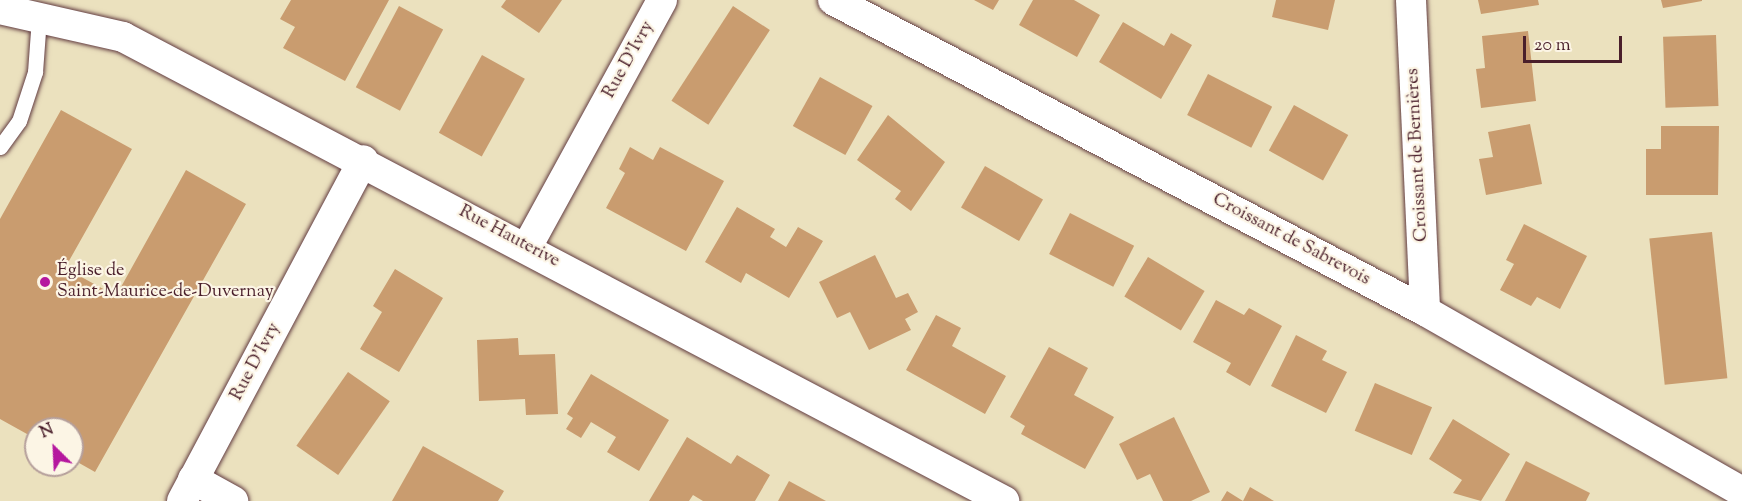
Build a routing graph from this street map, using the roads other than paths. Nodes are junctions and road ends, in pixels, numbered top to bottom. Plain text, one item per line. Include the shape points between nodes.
1 (662, 0) edge
2 (833, 0) edge
3 (1411, 0) edge
4 (0, 9) edge
5 (39, 18) junction
6 (0, 147) edge
7 (363, 160) junction
8 (527, 247) junction
9 (1425, 310) junction
10 (188, 490) edge
11 (1742, 492) edge
12 (233, 501) edge
13 (1004, 501) edge

1 - 8 street, Rue D'Ivry
2 - 9 street, Croissant de Sabrevois
3 - 9 street, Croissant de Bernières
4 - 5 street, Rue Hauterive
5 - 6 lane via 35,72 19,121
5 - 7 street, Rue Hauterive via 123,37
7 - 8 street, Rue Hauterive
7 - 10 street, Rue D'Ivry
8 - 13 street, Rue Hauterive
9 - 11 street, Croissant de Sabrevois
10 - 12 street

